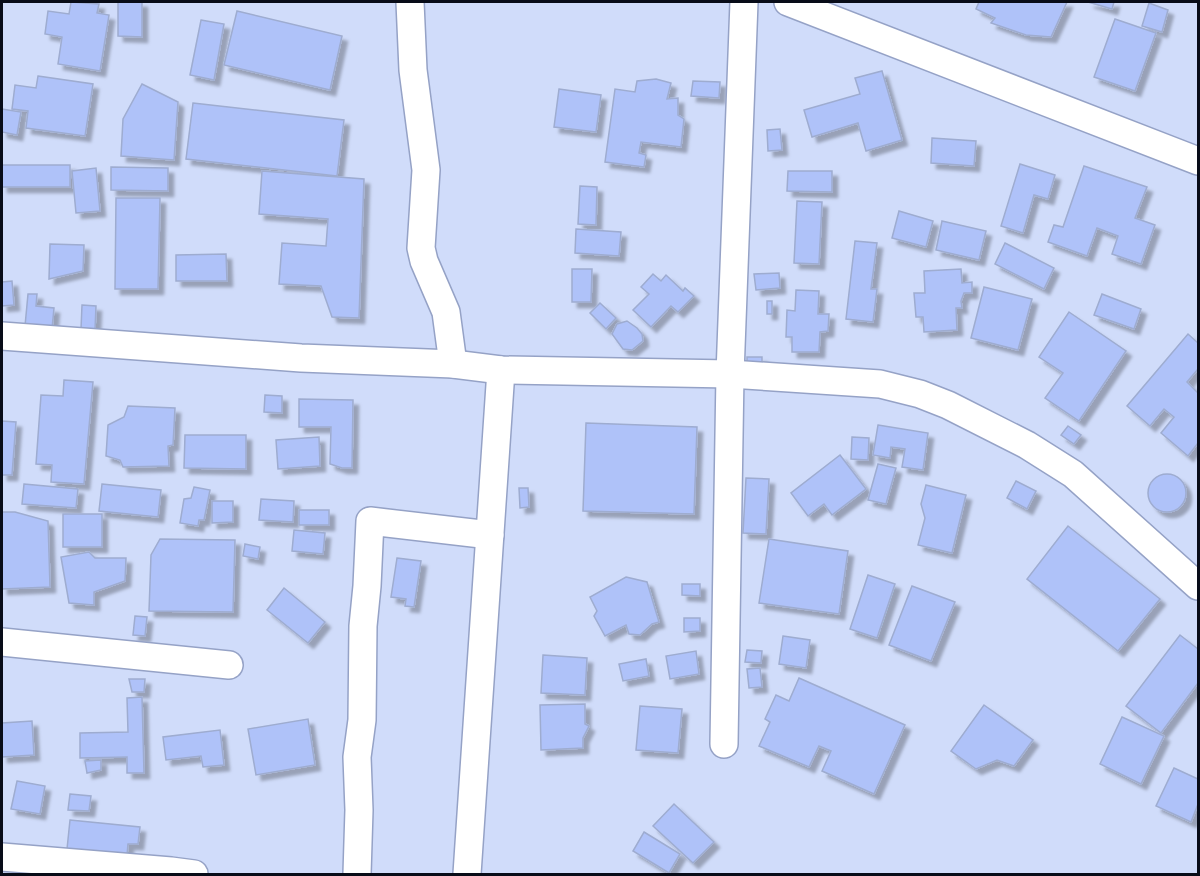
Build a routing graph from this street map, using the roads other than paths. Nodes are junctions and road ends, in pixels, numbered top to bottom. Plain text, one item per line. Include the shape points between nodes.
1 (410, 2) edge
2 (744, 2) edge
3 (788, 2) edge
4 (1198, 161) edge
5 (2, 336) edge
6 (453, 364) junction
7 (501, 370) junction
8 (730, 374) junction
9 (490, 535) junction
10 (1198, 585) edge
11 (2, 642) edge
12 (229, 665) dead end
13 (724, 744) dead end
14 (2, 857) edge
15 (194, 874) edge
16 (357, 874) edge
17 (466, 874) edge

1 - 6 street via 413,70 426,170 420,248 446,312
2 - 8 street
3 - 4 street
5 - 6 street via 301,358
6 - 7 street
7 - 8 street
7 - 9 street
8 - 10 street via 880,384 920,394 974,417 1073,474
8 - 13 street
9 - 16 street via 370,521 357,757
9 - 17 street
11 - 12 street
14 - 15 street

